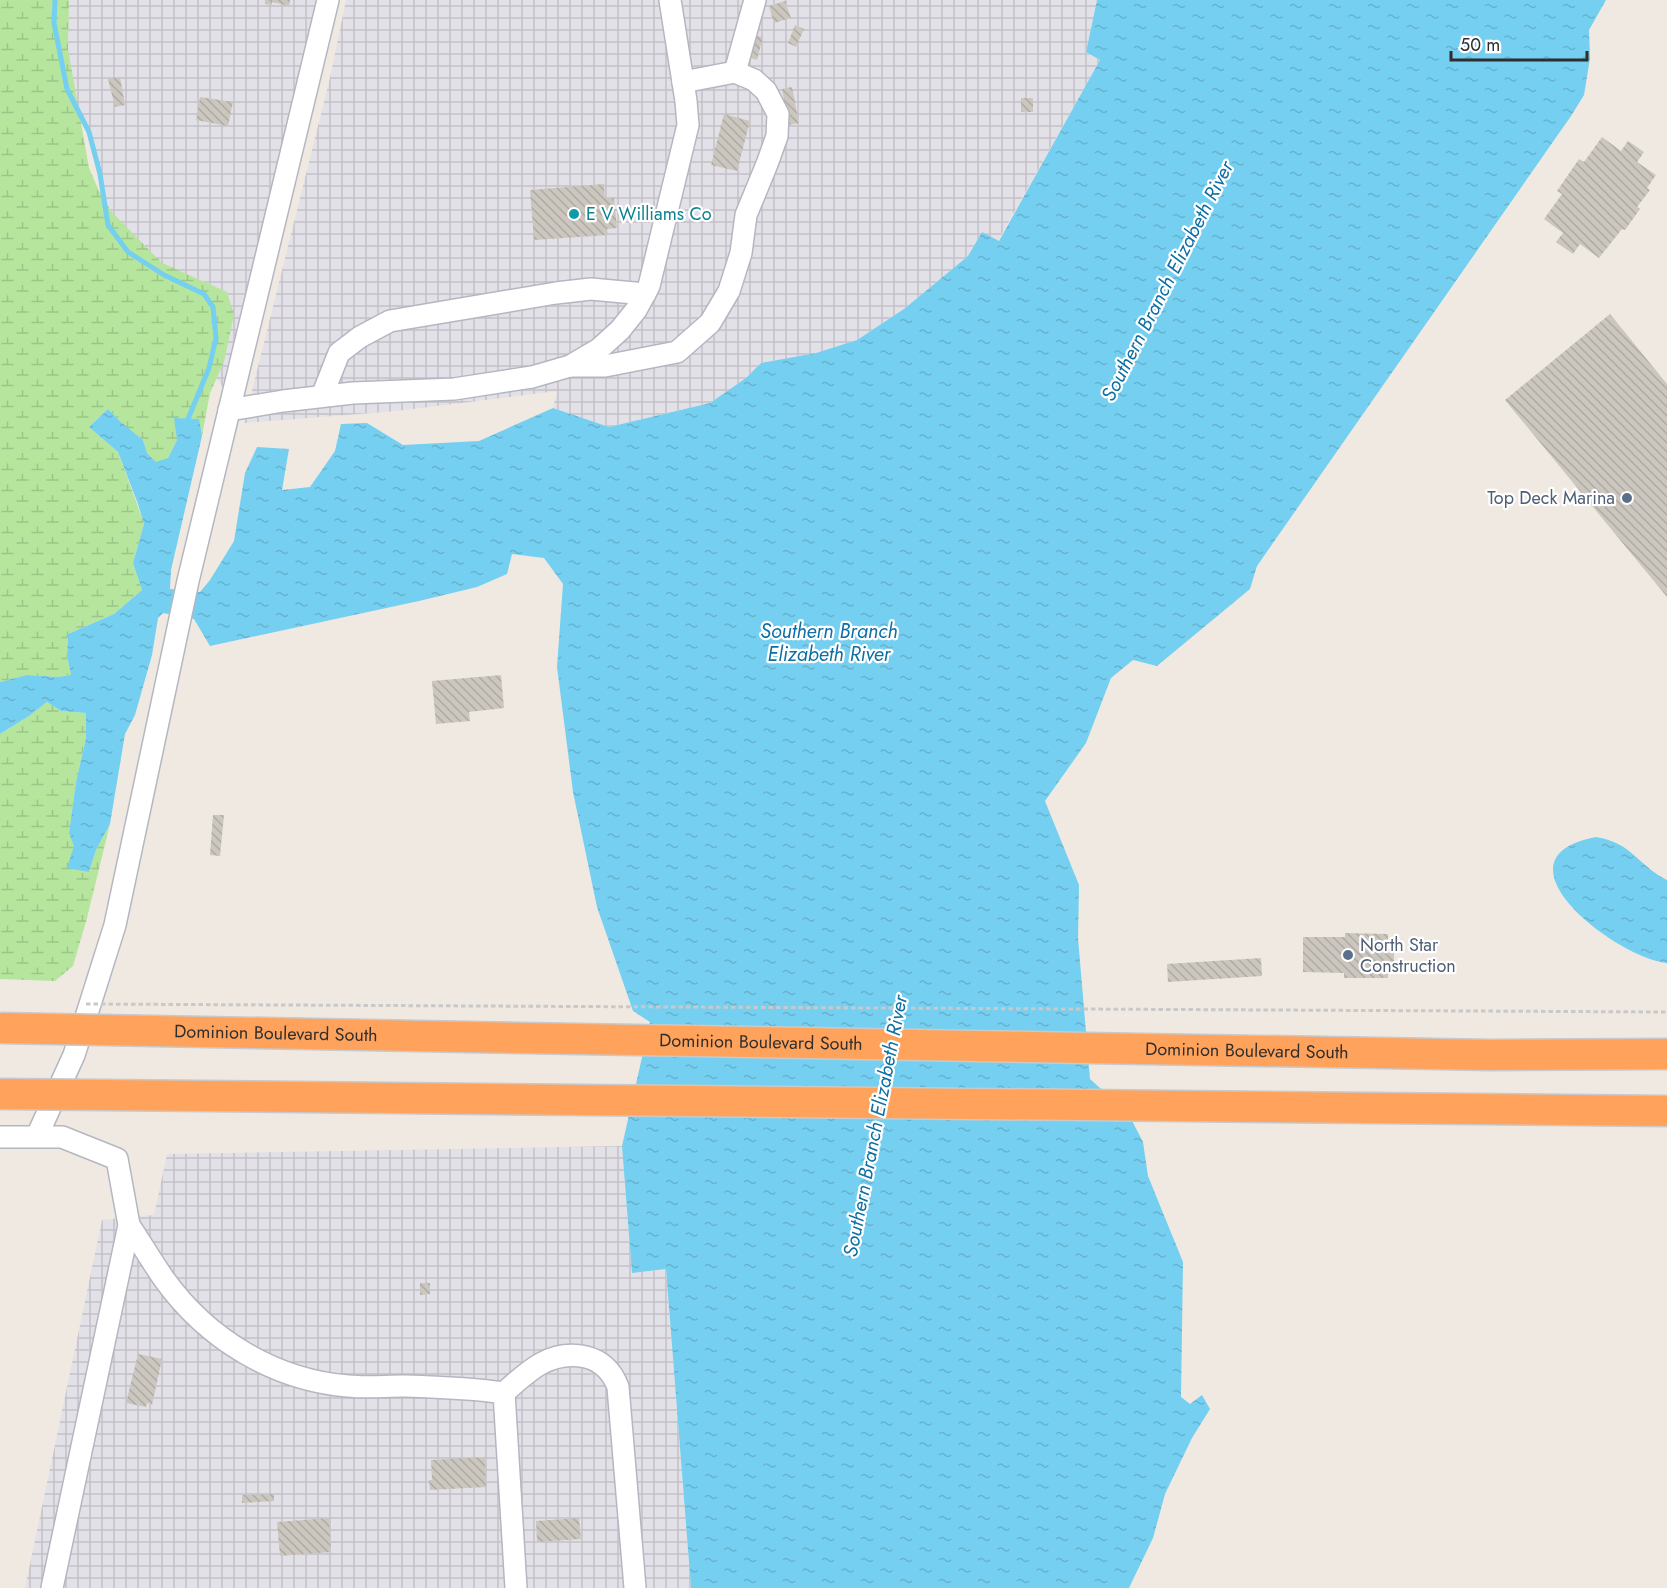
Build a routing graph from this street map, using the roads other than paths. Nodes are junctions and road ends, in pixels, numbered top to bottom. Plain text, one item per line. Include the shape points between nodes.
1 (328, 0) edge
2 (670, 0) edge
3 (755, 0) edge
4 (735, 72) junction
5 (683, 82) junction
6 (645, 294) junction
7 (570, 366) junction
8 (322, 396) junction
9 (229, 410) junction
10 (0, 1028) edge
11 (1667, 1054) edge
12 (0, 1094) edge
13 (1667, 1111) edge
14 (37, 1136) junction
15 (0, 1137) edge
16 (129, 1225) junction
17 (504, 1393) junction
18 (52, 1588) edge
19 (516, 1588) edge
20 (635, 1588) edge

1 - 9 street
2 - 5 street
3 - 4 street
4 - 5 street
4 - 7 street via 754,80 766,91 778,114 777,136 746,215 741,254 729,291 710,323 678,352 605,366
5 - 6 street via 688,125
6 - 7 street via 620,330 599,349
6 - 8 street via 591,289 390,321 339,353
7 - 8 street via 454,389
8 - 9 street
9 - 14 street via 188,580 115,925 74,1055
10 - 11 highway, Dominion Boulevard South, bridge via 1491,1055
12 - 13 highway, bridge
14 - 15 street
14 - 16 street via 71,1139 117,1159
16 - 17 street via 183,1302 232,1347 267,1366 348,1386
16 - 18 street
17 - 19 street
17 - 20 street via 528,1372 553,1358 572,1354 594,1359 612,1372 618,1387

